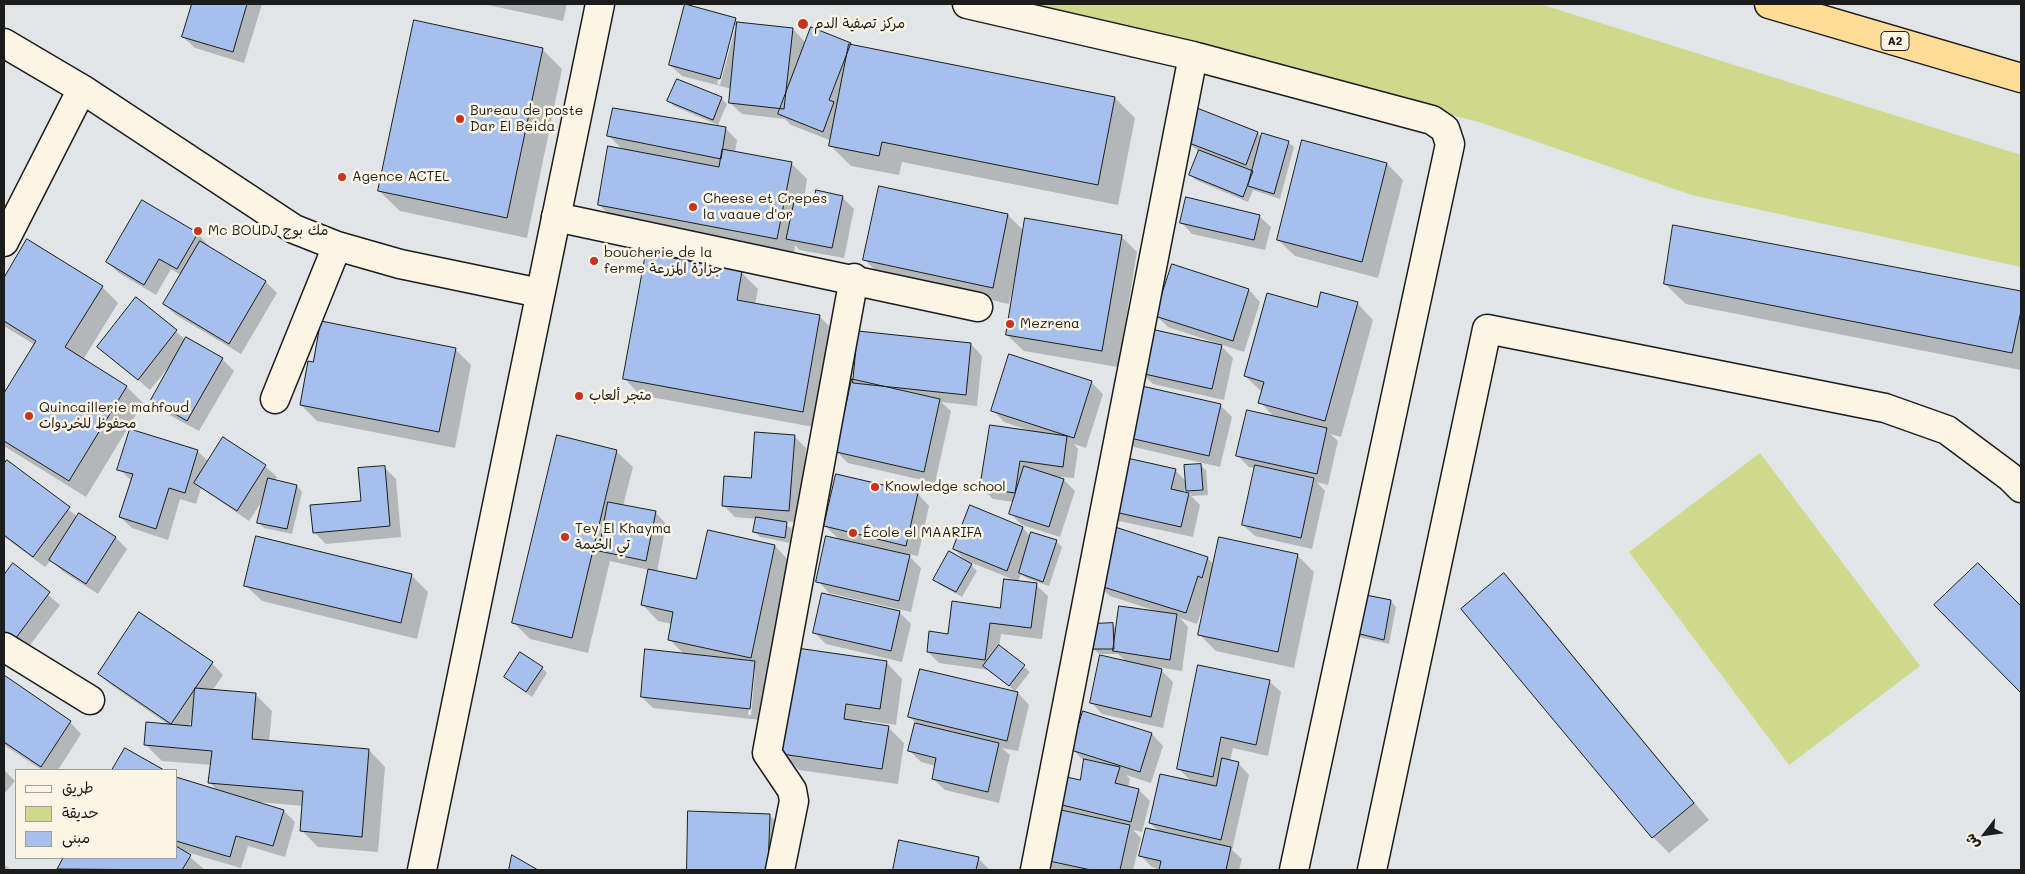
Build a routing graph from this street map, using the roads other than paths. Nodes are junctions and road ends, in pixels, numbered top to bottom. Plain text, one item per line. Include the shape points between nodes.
1 (600, 4) edge
2 (967, 4) edge
3 (1769, 4) edge
4 (4, 43) edge
5 (1194, 56) junction
6 (2021, 78) edge
7 (82, 89) junction
8 (556, 216) junction
9 (4, 242) edge
10 (337, 246) junction
11 (854, 278) junction
12 (540, 293) junction
13 (978, 306) dead end
14 (276, 399) dead end
15 (2021, 488) edge
16 (4, 647) edge
17 (90, 700) dead end
18 (422, 870) edge
19 (780, 870) edge
20 (1035, 870) edge
21 (1294, 870) edge
22 (1372, 870) edge

1 - 8 street
2 - 5 street
3 - 6 highway, A2
4 - 7 street
5 - 20 street
5 - 21 street via 1432,120 1445,129 1450,144
7 - 9 street
7 - 10 street via 294,229
8 - 11 street
8 - 12 street
10 - 12 street via 400,264
10 - 14 street
11 - 13 street
11 - 19 street via 767,753 792,790 794,801
12 - 18 street
15 - 22 street via 1946,430 1885,408 1487,328
16 - 17 street

